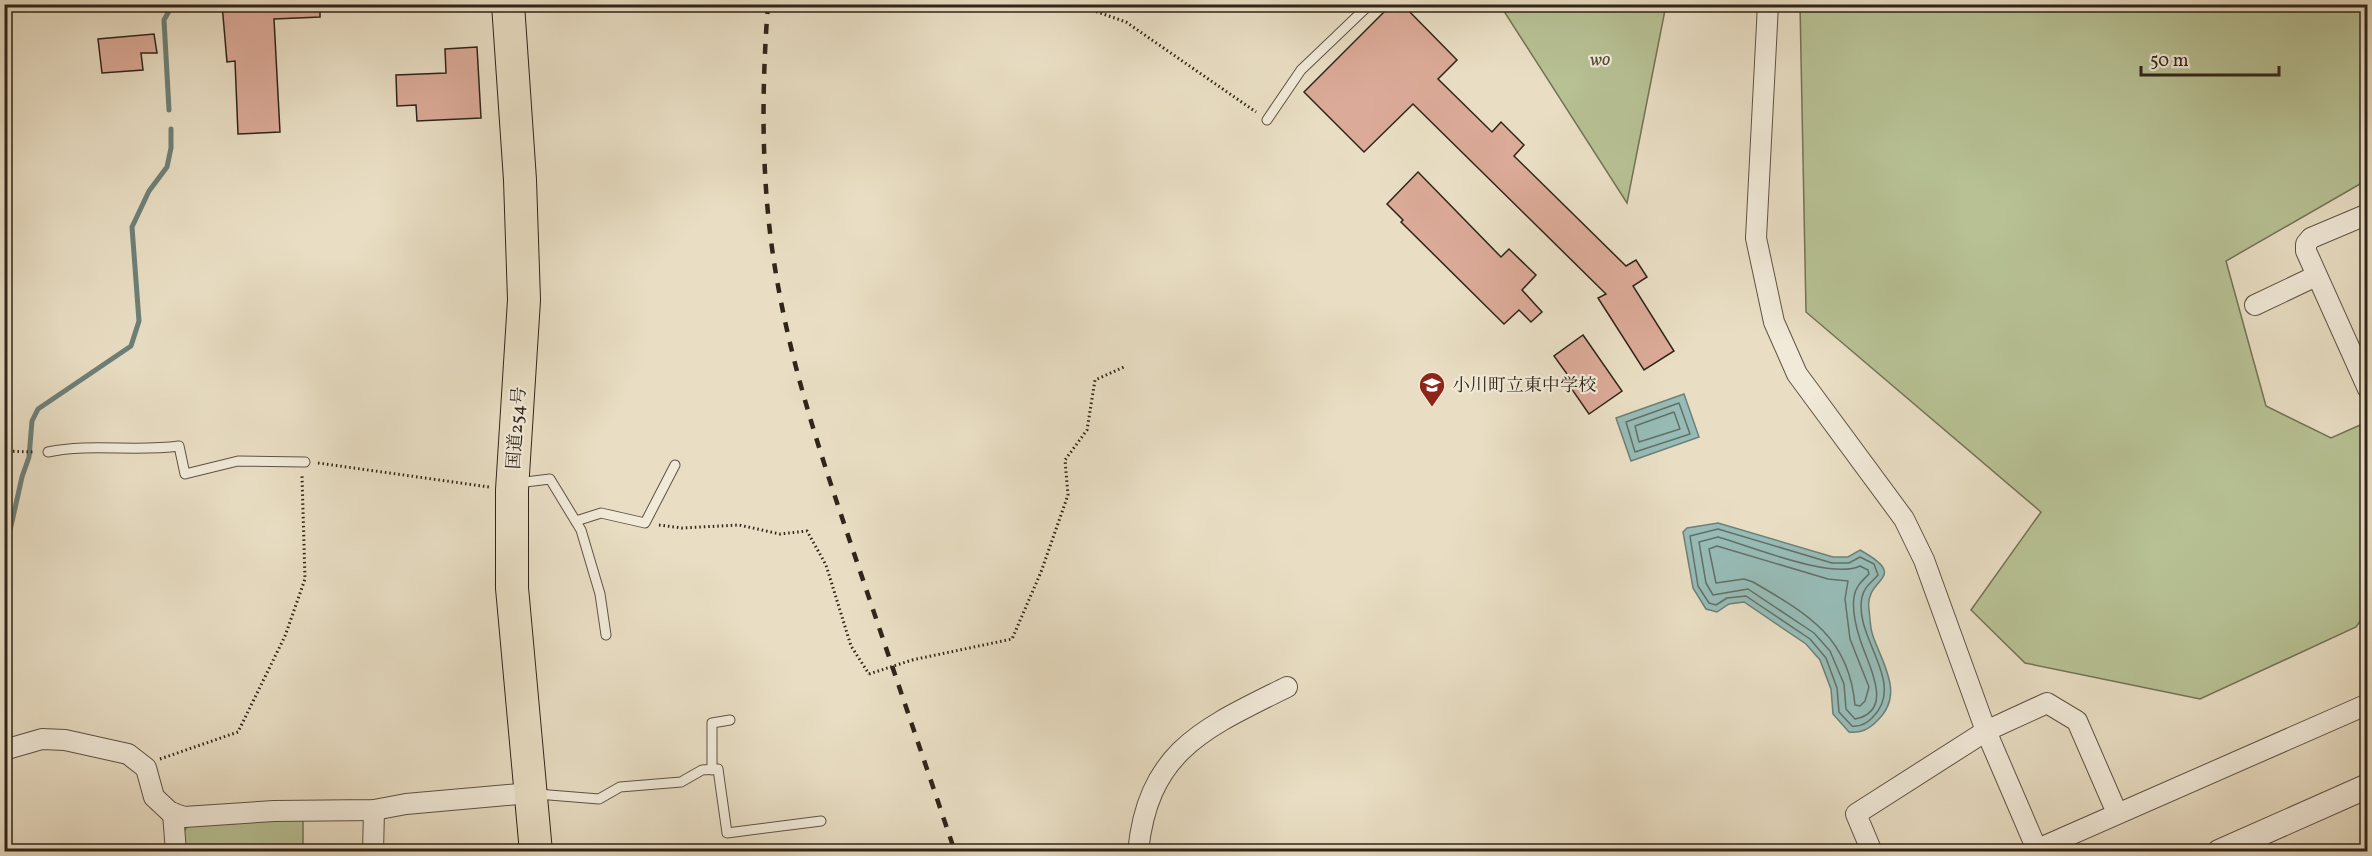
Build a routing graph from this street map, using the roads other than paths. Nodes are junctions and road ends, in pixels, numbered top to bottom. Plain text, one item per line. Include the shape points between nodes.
1 (508, 4) edge
2 (1370, 4) edge
3 (1768, 4) edge
4 (1267, 120) road end
5 (2367, 214) edge
6 (2316, 276) junction
7 (2255, 305) dead end
8 (2367, 389) edge
9 (48, 452) dead end
10 (305, 462) road end
11 (675, 465) dead end
12 (512, 487) junction
13 (576, 521) junction
14 (606, 635) dead end
15 (1287, 687) dead end
16 (2367, 704) edge
17 (730, 720) dead end
18 (1986, 731) junction
19 (4, 750) edge
20 (712, 770) junction
21 (2367, 786) edge
22 (530, 793) junction
23 (374, 810) junction
24 (173, 813) junction
25 (2117, 813) junction
26 (822, 821) dead end
27 (2035, 851) edge
28 (176, 852) edge
29 (373, 852) edge
30 (536, 852) edge
31 (1138, 852) edge
32 (1872, 852) edge
33 (2218, 852) edge

1 - 12 highway, 国道254号 via 524,300
2 - 4 lane via 1301,70
3 - 18 street via 1756,238 1774,322 1797,374 1904,519 1924,560
5 - 6 street via 2311,238 2306,244
6 - 7 street
6 - 8 street
9 - 10 lane via 70,447 148,450 179,446 185,474 238,461
11 - 13 lane via 645,523 601,513
12 - 13 lane via 550,479
12 - 22 highway, 国道254号 via 512,588
13 - 14 lane via 600,594
15 - 31 street via 1214,724 1174,755 1155,784 1140,830
16 - 25 street
17 - 20 lane via 712,723
18 - 25 street via 2047,703 2077,721
18 - 27 street
18 - 32 street via 1856,814
19 - 24 street via 42,739 128,754 146,768 154,797
20 - 22 lane via 681,782 620,787 599,799
20 - 26 lane via 718,769 727,833
21 - 33 street
22 - 23 street
22 - 30 highway, 国道254号
23 - 24 street via 184,817
23 - 29 street
24 - 28 street
25 - 27 street

